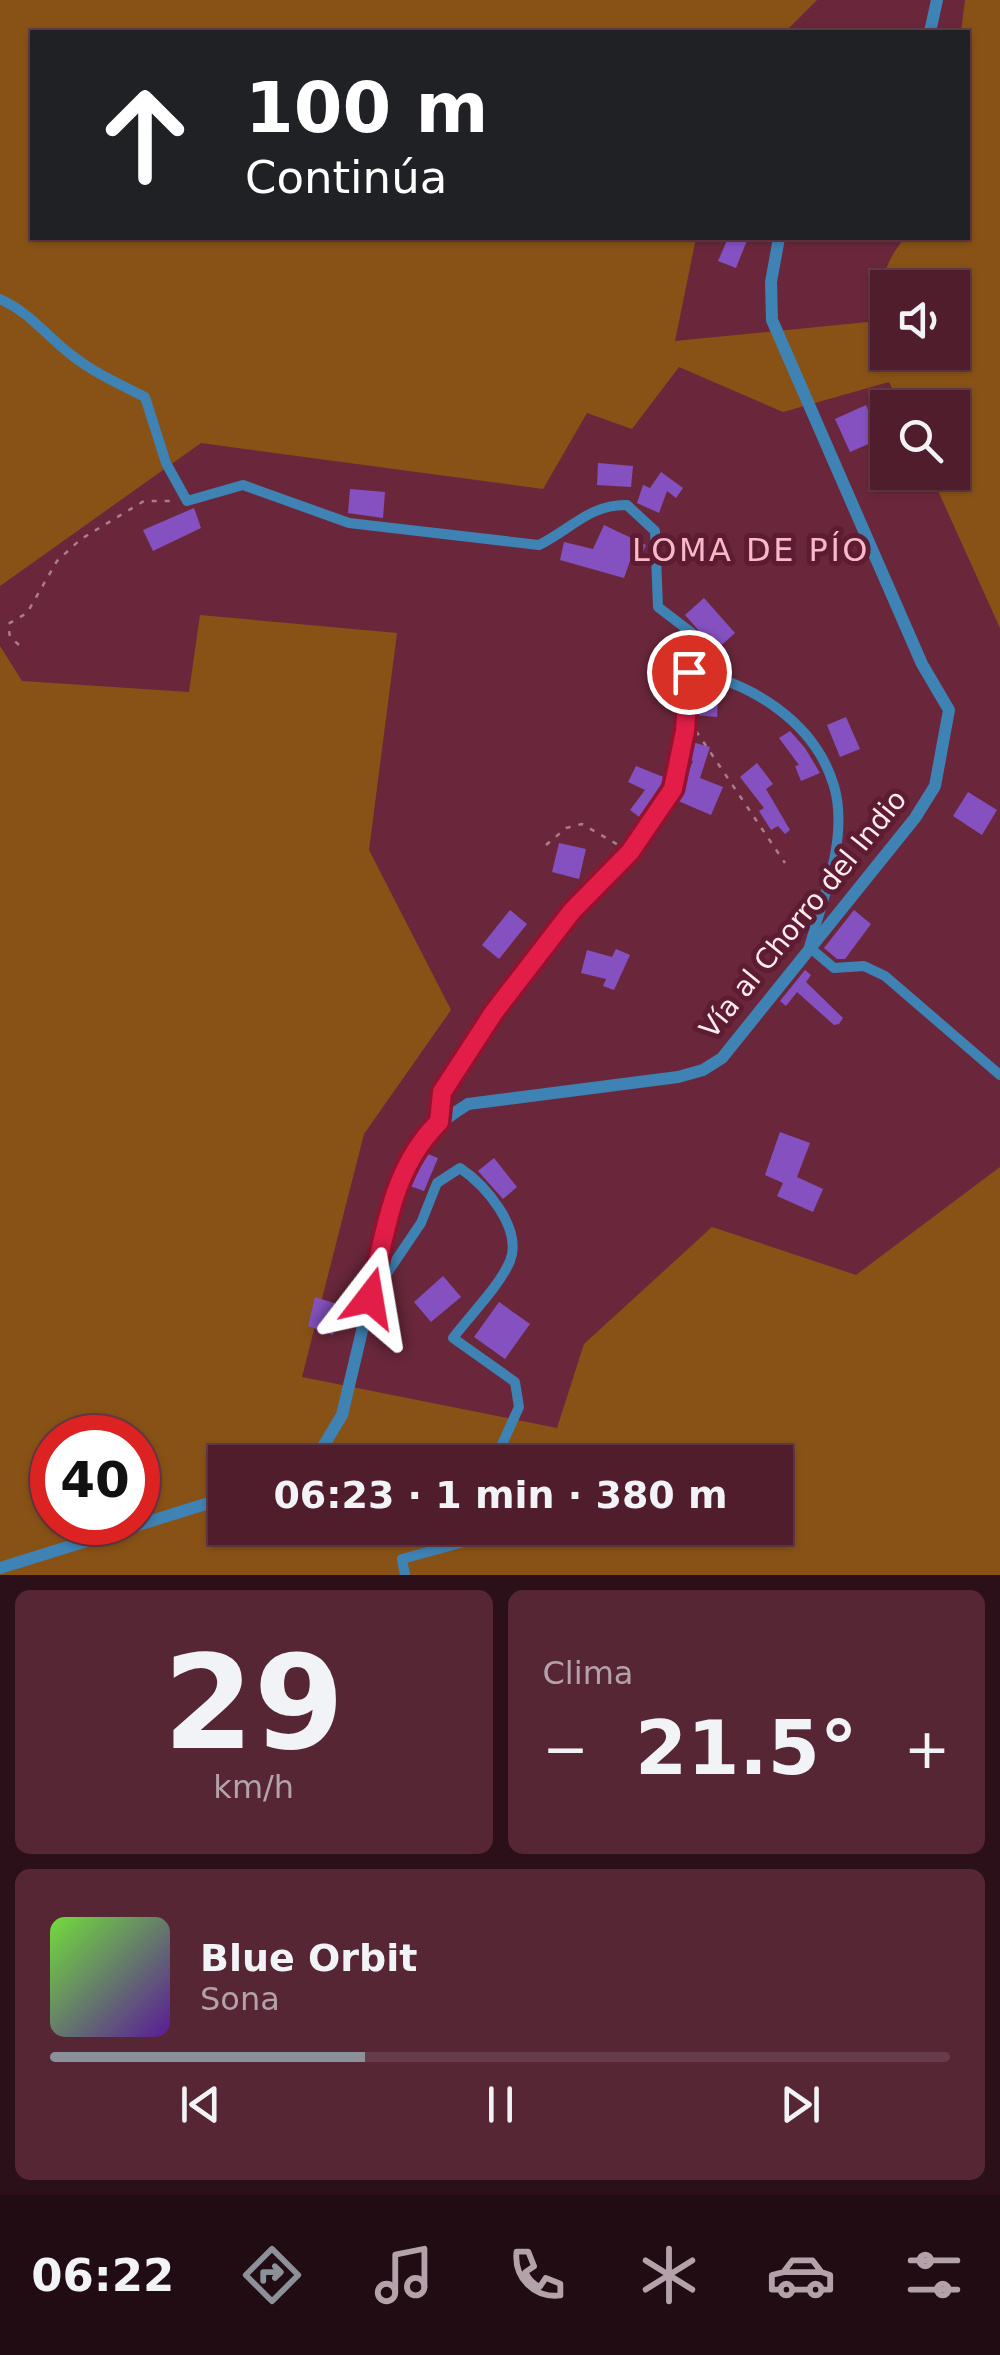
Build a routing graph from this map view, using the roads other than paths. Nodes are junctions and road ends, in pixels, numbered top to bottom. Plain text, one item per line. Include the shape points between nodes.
1 (937, 0) edge
2 (930, 30) edge
3 (779, 240) edge
4 (0, 299) edge
5 (689, 672) junction
6 (809, 947) junction
7 (1000, 1075) edge
8 (439, 1122) junction
9 (370, 1298) junction
10 (324, 1445) edge
11 (502, 1445) edge
12 (208, 1503) edge
13 (456, 1545) edge
14 (0, 1568) edge
15 (405, 1575) edge

1 - 2 street
3 - 6 street, Vía al Chorro del Indio via 772,320 922,664 949,710 936,786
4 - 5 street via 22,308 103,377 146,398 186,502 243,485 350,524 539,544 576,518 627,505 655,531 658,607 692,632
5 - 6 street via 726,678 790,718 835,788 832,870
5 - 8 street via 673,789 630,852 572,911 494,1012 442,1092
6 - 7 street via 834,968 864,966 885,976
6 - 8 street, Vía al Chorro del Indio via 722,1058 704,1070 468,1104
8 - 9 street, Vía al Chorro del Indio via 415,1145 400,1175
9 - 10 street, Vía al Chorro del Indio via 342,1416
9 - 11 street via 421,1223 437,1183 460,1168 482,1183 511,1233 510,1260 453,1338 515,1382 519,1407
12 - 14 street
13 - 15 street via 402,1559

